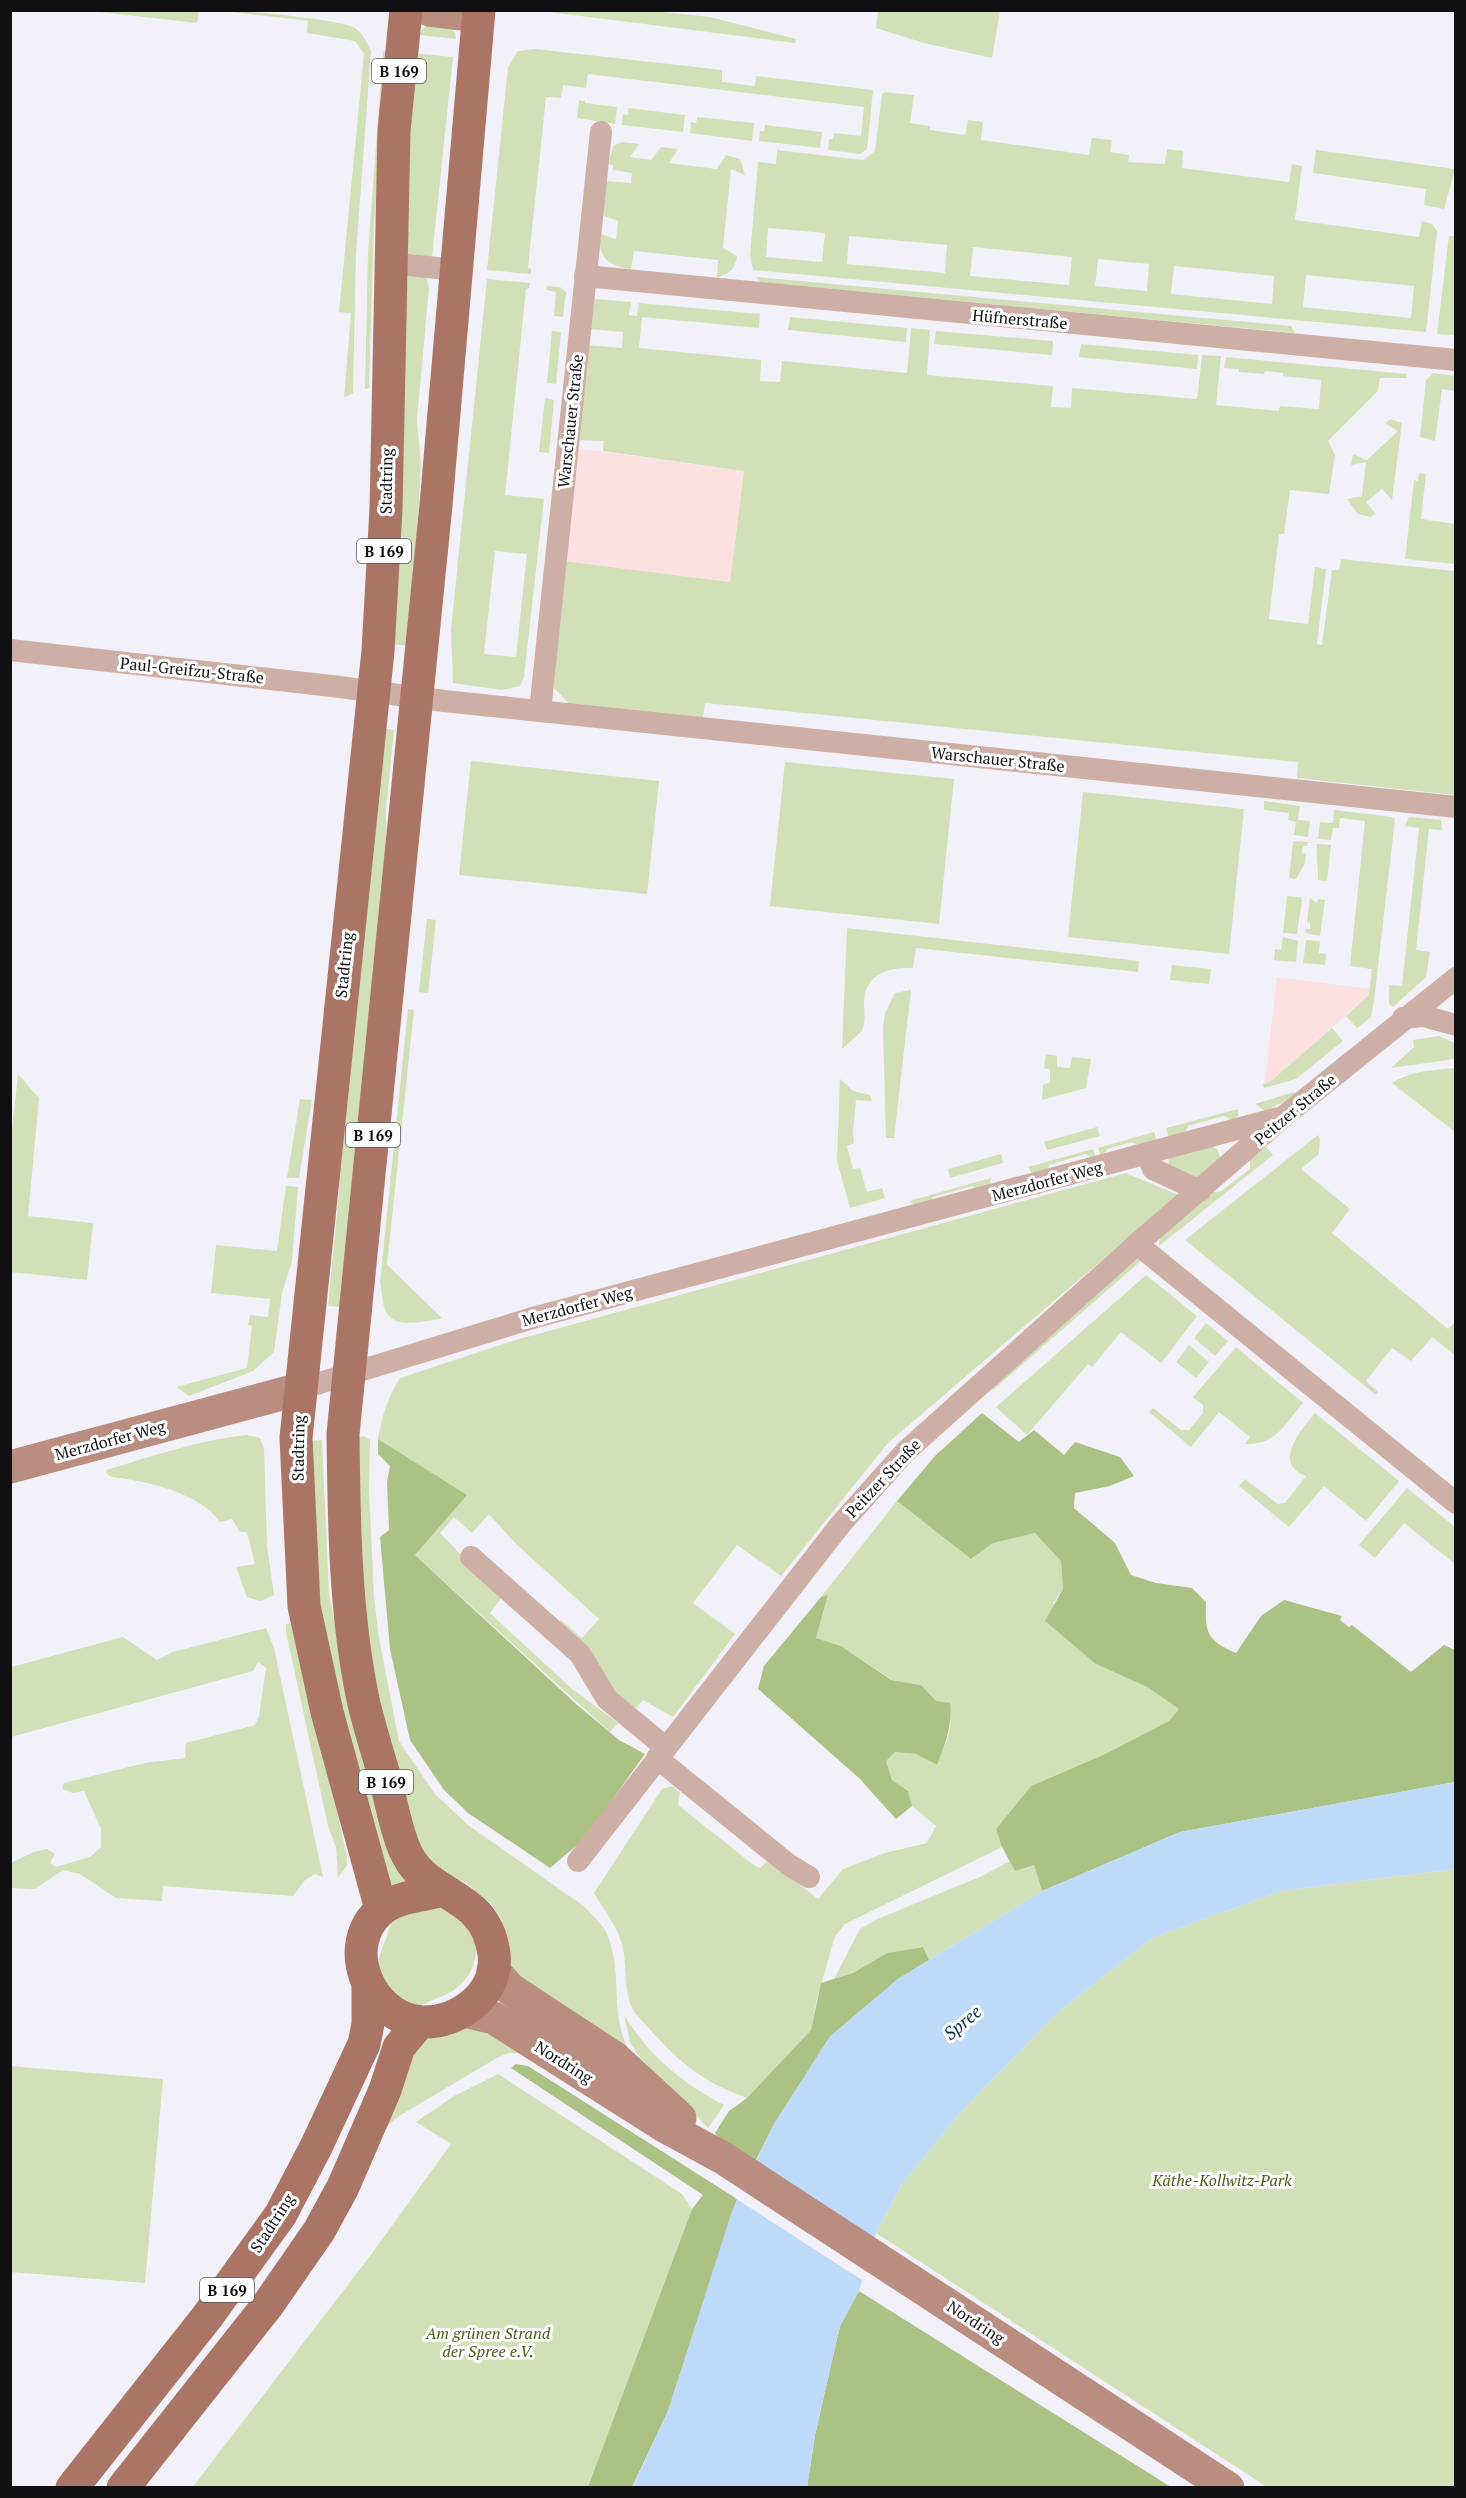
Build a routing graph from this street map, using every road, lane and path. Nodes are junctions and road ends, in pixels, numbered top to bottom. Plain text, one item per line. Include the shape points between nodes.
1 (406, 10) edge
2 (429, 10) edge
3 (479, 13) edge
4 (601, 132) dead end
5 (390, 262) junction
6 (456, 270) junction
7 (585, 276) junction
8 (1455, 360) edge
9 (10, 650) edge
10 (373, 690) junction
11 (417, 696) junction
12 (540, 711) junction
13 (1455, 807) edge
14 (1455, 978) edge
15 (1403, 1018) junction
16 (1455, 1025) edge
17 (1283, 1117) junction
18 (1147, 1154) junction
19 (1200, 1191) junction
20 (1137, 1244) junction
21 (349, 1374) junction
22 (300, 1389) junction
23 (10, 1467) edge
24 (1455, 1503) edge
25 (471, 1557) dead end
26 (661, 1753) junction
27 (578, 1861) dead end
28 (809, 1877) dead end
29 (441, 1891) junction
30 (381, 1910) junction
31 (493, 1970) junction
32 (368, 1986) junction
33 (464, 2011) junction
34 (420, 2022) junction
35 (723, 2158) junction
36 (72, 2487) edge
37 (123, 2487) edge
38 (1228, 2487) edge

1 - 5 main road, Stadtring / B 169 via 394,131
2 - 3 main road
3 - 6 main road, B 169
4 - 7 street, Warschauer Straße
5 - 6 street
5 - 10 main road, Stadtring / B 169 via 386,509
6 - 11 main road, B 169
7 - 8 street, Hüfnerstraße
7 - 12 street, Warschauer Straße
9 - 10 street, Paul-Greifzu-Straße
10 - 11 street, Paul-Greifzu-Straße
10 - 22 main road, Stadtring / B 169
11 - 12 street, Warschauer Straße
11 - 21 main road, B 169
12 - 13 street, Warschauer Straße
14 - 15 street, Peitzer Straße
15 - 16 street via 1423,1016
15 - 17 street, Peitzer Straße
17 - 18 street, Merzdorfer Weg
17 - 19 street, Peitzer Straße
18 - 19 street via 1153,1169
18 - 21 street, Merzdorfer Weg via 536,1317
19 - 20 street, Peitzer Straße
20 - 24 street
20 - 26 street, Peitzer Straße via 883,1475
21 - 22 street, Merzdorfer Weg
21 - 29 main road, B 169 via 343,1434 347,1574 364,1704 404,1849 419,1873
22 - 23 main road, Merzdorfer Weg
22 - 30 main road, Stadtring / B 169 via 296,1438 304,1606 327,1712
25 - 26 street via 580,1654 607,1699
26 - 27 street, Peitzer Straße
26 - 28 street via 789,1865
29 - 30 main road
29 - 31 main road, B 169 via 459,1897 477,1913 489,1934
30 - 32 main road, Stadtring / B 169 via 363,1943 362,1968
31 - 33 main road, B 169 via 483,1995
31 - 35 main road, Nordring via 510,1989 615,2058
32 - 34 main road, B 169 via 392,2012
32 - 36 main road, Stadtring / B 169 via 368,2024 363,2044 280,2214 207,2318
33 - 34 main road, B 169 via 442,2020
33 - 35 main road, Nordring via 494,2018 666,2127
34 - 37 main road, B 169 via 399,2047 385,2090 319,2231 267,2306
35 - 38 main road, Nordring

